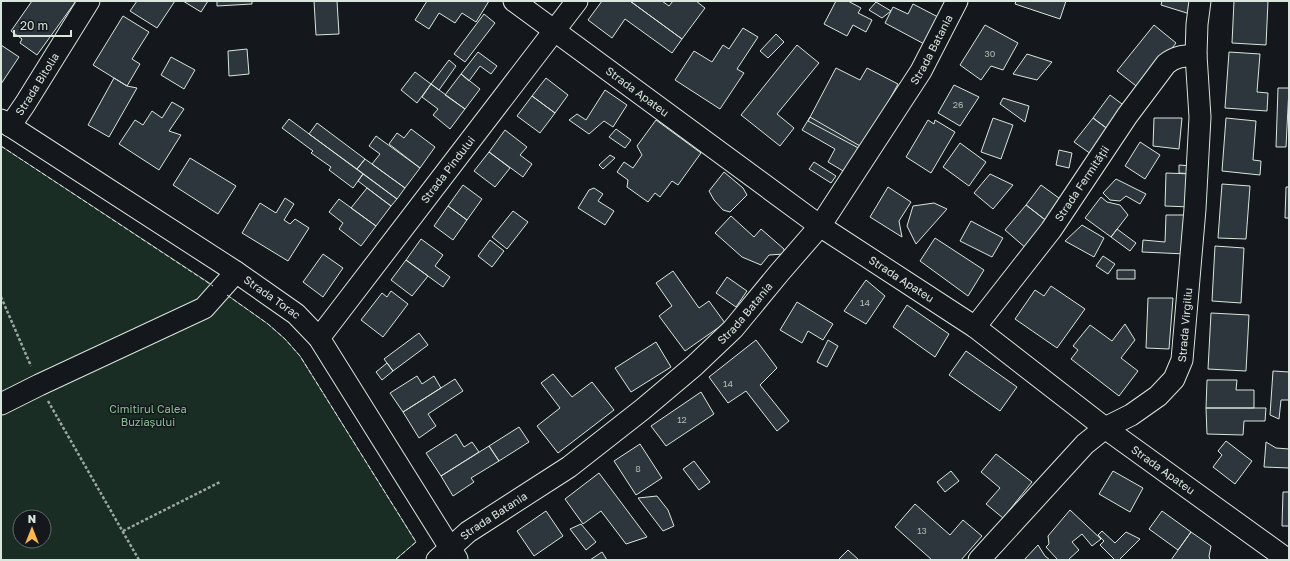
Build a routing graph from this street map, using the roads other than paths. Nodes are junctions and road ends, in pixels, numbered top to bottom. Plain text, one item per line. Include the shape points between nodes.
1 (89, 1) edge
2 (514, 1) edge
3 (577, 1) edge
4 (957, 1) edge
5 (1200, 1) edge
6 (554, 31) junction
7 (1196, 55) junction
8 (6, 123) edge
9 (820, 226) junction
10 (236, 272) junction
11 (975, 327) junction
12 (319, 338) junction
13 (1, 404) edge
14 (1105, 428) junction
15 (448, 556) edge
16 (978, 560) edge
17 (1288, 560) edge

1 - 8 street, Strada Bitolia via 25,104
2 - 6 street, Strada Apateu
3 - 6 street, Strada Pindului
4 - 9 street, Strada Batania via 921,71
5 - 7 street, Strada Virgiliu
6 - 9 street, Strada Apateu
6 - 12 street, Strada Pindului
7 - 11 street, Strada Fermității via 1180,56 1166,64 1127,116 1051,230
7 - 14 street, Strada Virgiliu via 1200,104 1199,140 1182,360 1174,379 1158,396 1131,415
8 - 10 street, Strada Torac
9 - 11 street, Strada Apateu
9 - 15 street, Strada Batania via 733,330 694,366 569,467 468,532
10 - 12 street, Strada Torac via 296,314
10 - 13 street via 204,308
11 - 14 street, Strada Apateu
12 - 15 street, Strada Torac
14 - 16 street, Strada Virgiliu via 1085,444
14 - 17 street, Strada Apateu

